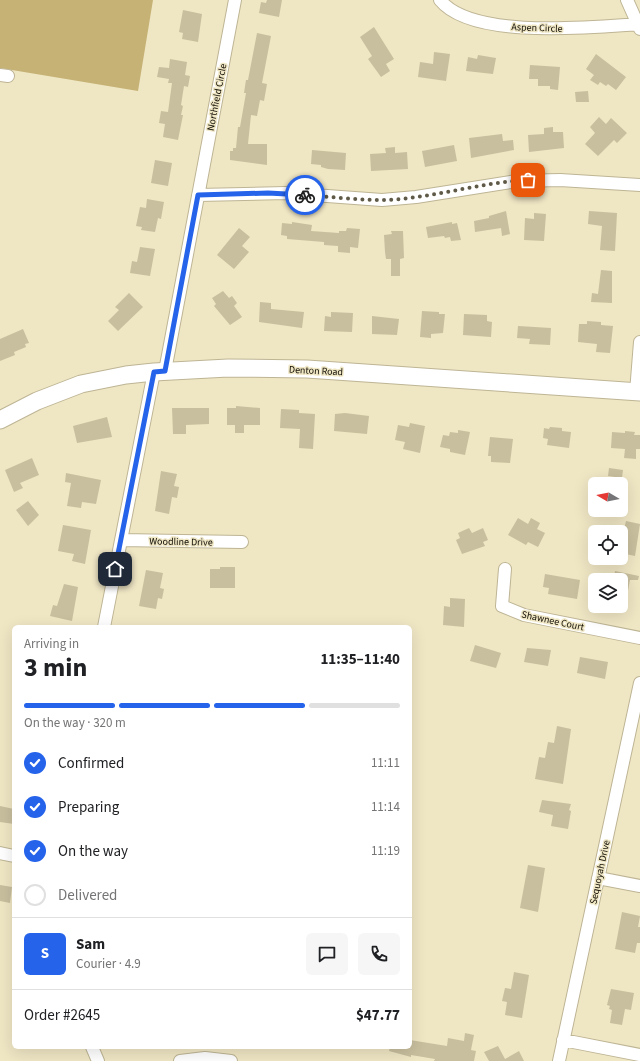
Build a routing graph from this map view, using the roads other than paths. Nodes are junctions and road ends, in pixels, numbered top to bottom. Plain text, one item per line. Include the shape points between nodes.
1 (235, 0) edge
2 (440, 0) edge
3 (627, 0) edge
4 (639, 26) edge
5 (640, 185) edge
6 (198, 195) junction
7 (640, 342) edge
8 (159, 371) junction
9 (638, 392) edge
10 (0, 420) edge
11 (121, 540) junction
12 (242, 542) dead end
13 (505, 569) dead end
14 (104, 625) edge
15 (640, 638) edge
16 (640, 683) edge
17 (0, 853) edge
18 (12, 856) edge
19 (598, 878) junction
20 (640, 886) edge
21 (563, 1040) junction
22 (93, 1049) edge
23 (640, 1055) edge
24 (98, 1061) edge
25 (180, 1061) edge
26 (231, 1061) edge
27 (559, 1061) edge

1 - 6 street, Northfield Circle
2 - 4 street, Aspen Circle via 462,16 498,25 547,29
3 - 4 street
5 - 6 street via 560,180 517,181 382,200 286,193
6 - 8 street, Northfield Circle
7 - 9 street
8 - 9 street, Denton Road via 307,369
8 - 10 street, Denton Road via 81,384 37,401
8 - 11 street, Northfield Circle
11 - 12 street, Woodline Drive
11 - 14 street, Northfield Circle
13 - 15 street, Shawnee Court via 502,606 524,615
16 - 19 street, Sequoyah Drive
17 - 18 street
19 - 20 street
19 - 21 street, Sequoyah Drive
21 - 23 street
21 - 27 street, Sequoyah Drive
22 - 24 street
25 - 26 street via 205,1058

